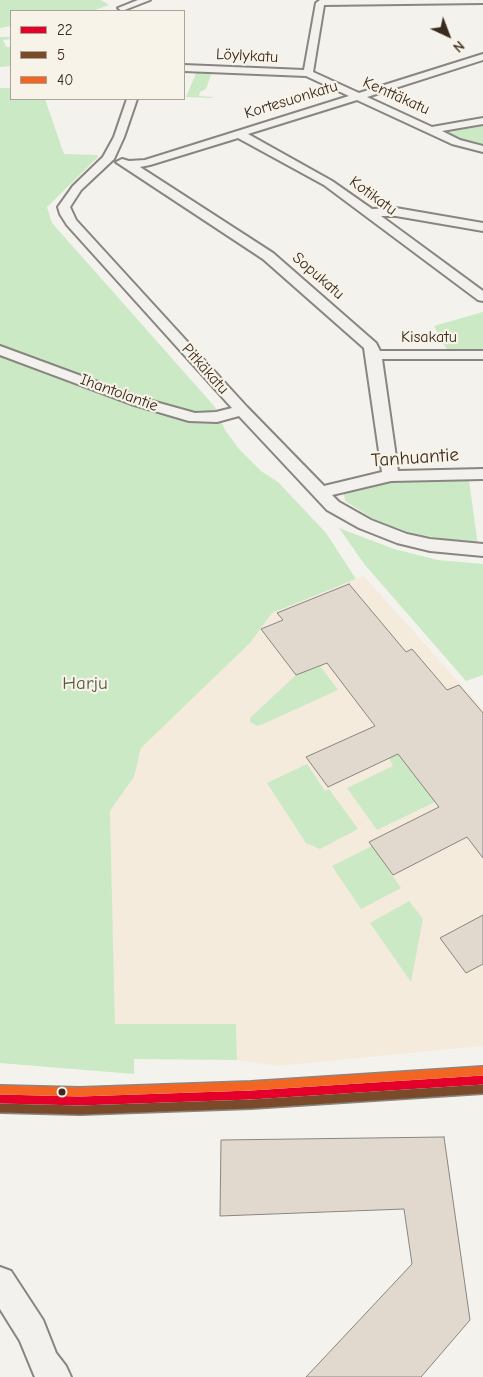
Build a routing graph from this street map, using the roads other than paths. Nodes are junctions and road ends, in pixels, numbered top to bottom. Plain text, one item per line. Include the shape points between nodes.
1 (146, 0) edge
2 (483, 0) edge
3 (122, 8) edge
4 (483, 57) edge
5 (185, 68) edge
6 (308, 74) junction
7 (358, 97) junction
8 (132, 100) edge
9 (483, 121) edge
10 (432, 130) junction
11 (237, 133) junction
12 (483, 149) edge
13 (108, 160) junction
14 (128, 164) junction
15 (370, 213) junction
16 (483, 227) edge
17 (483, 297) edge
18 (0, 350) edge
19 (374, 354) junction
20 (483, 355) edge
21 (242, 410) junction
22 (483, 474) edge
23 (391, 476) junction
24 (320, 493) junction
25 (483, 550) edge
26 (483, 1080) edge
27 (0, 1100) edge
28 (0, 1282) edge
29 (55, 1377) edge

1 - 3 street
2 - 6 street via 320,3
4 - 7 street, Kortesuonkatu
5 - 6 street, Löylykatu
6 - 7 street, Kenttäkatu
7 - 10 street, Kenttäkatu
7 - 11 street, Kortesuonkatu
8 - 13 street, Pitkäkatu
9 - 10 street
10 - 12 street, Kenttäkatu via 456,142
11 - 14 street, Kortesuonkatu via 146,162
11 - 15 street, Kotikatu via 328,183
13 - 14 street, Kortesuonkatu
13 - 21 street, Pitkäkatu via 69,198 64,207 66,214
14 - 19 street, Sopukatu via 268,256 371,346
15 - 16 street via 396,212
15 - 17 street, Kotikatu
18 - 21 street, Ihantolantie via 194,418
19 - 20 street, Kisakatu
19 - 23 street
21 - 24 street, Pitkäkatu
22 - 23 street, Tanhuantie
23 - 24 street, Tanhuantie
24 - 25 street, Pitkäkatu via 346,515 403,539 430,546
26 - 27 street via 251,1095 80,1101
28 - 29 street via 32,1331 45,1364

